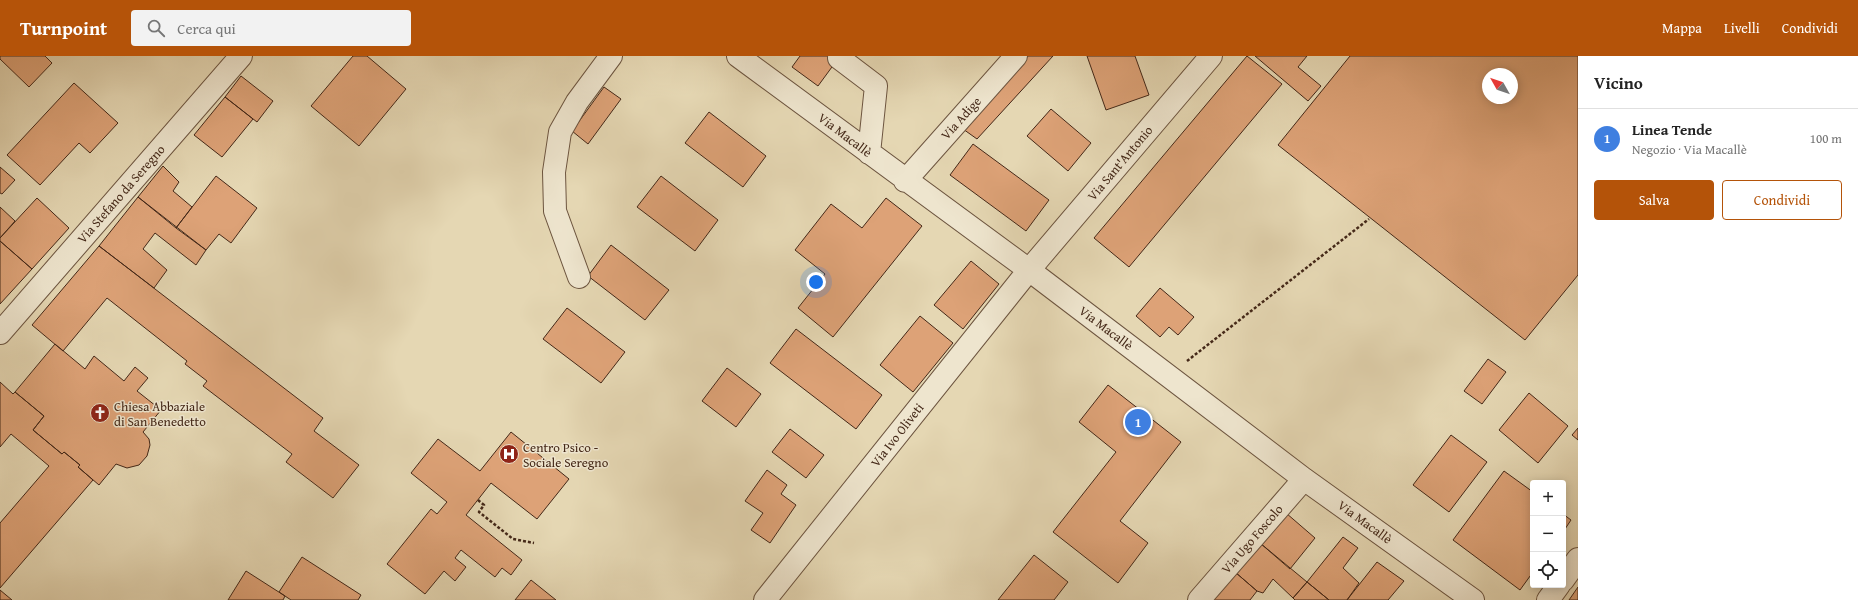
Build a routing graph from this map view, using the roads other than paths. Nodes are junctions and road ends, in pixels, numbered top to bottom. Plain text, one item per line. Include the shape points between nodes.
1 (241, 56) edge
2 (611, 56) edge
3 (738, 56) edge
4 (1016, 56) edge
5 (1211, 56) edge
6 (839, 58) dead end
7 (869, 153) junction
8 (905, 181) junction
9 (1029, 270) junction
10 (579, 277) dead end
11 (0, 333) edge
12 (1304, 479) junction
13 (1578, 559) edge
14 (1566, 576) edge
15 (1557, 588) edge
16 (765, 600) edge
17 (1199, 600) edge
18 (1473, 600) edge
19 (1548, 600) edge

1 - 11 street, Via Stefano da Seregno
2 - 10 street via 577,102 560,132 554,172 555,211
3 - 7 street, Via Macallè
4 - 8 street, Via Adige
5 - 9 street, Via Sant'Antonio
6 - 7 street via 876,86
7 - 8 street, Via Macallè
8 - 9 street, Via Macallè
9 - 12 street, Via Macallè
9 - 16 street, Via Ivo Oliveti
12 - 17 street, Via Ugo Foscolo
12 - 18 street, Via Macallè
13 - 14 street
15 - 19 street

